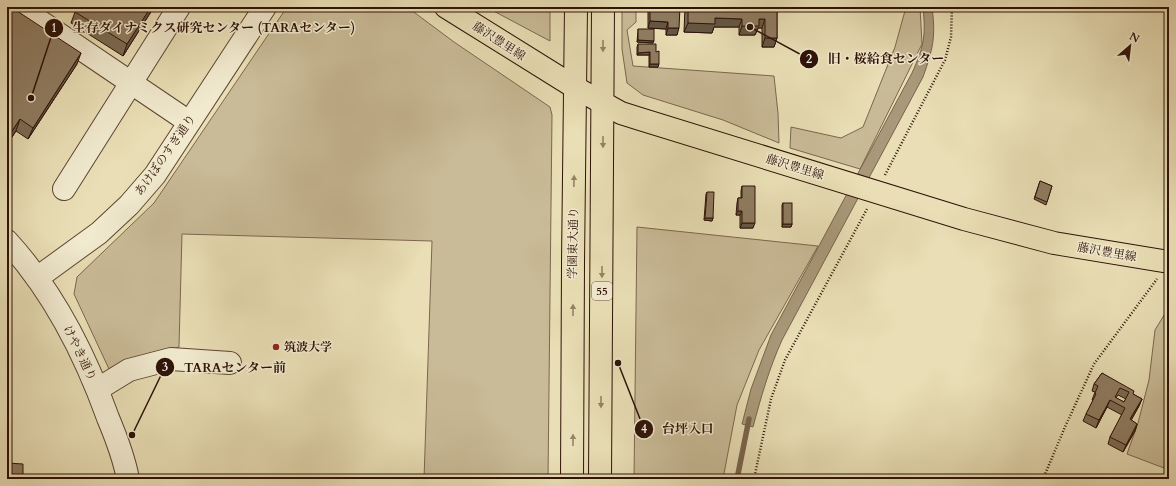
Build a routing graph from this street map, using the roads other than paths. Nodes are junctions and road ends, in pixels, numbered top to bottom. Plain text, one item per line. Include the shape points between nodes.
1 (179, 7) edge
2 (265, 7) edge
3 (446, 7) edge
4 (576, 7) edge
5 (603, 7) edge
6 (29, 10) edge
7 (132, 82) junction
8 (576, 88) junction
9 (603, 103) junction
10 (189, 122) junction
11 (64, 189) dead end
12 (7, 241) edge
13 (1163, 270) edge
14 (37, 278) junction
15 (230, 362) dead end
16 (98, 389) junction
17 (128, 479) edge
18 (572, 479) edge
19 (600, 479) edge

1 - 7 street
2 - 10 street, あけぼのすぎ通り
3 - 8 main road, 藤沢豊里線
4 - 8 main road, 学園東大通り
5 -> 9 main road, 55
6 - 7 street
7 - 10 street
7 - 11 street
8 - 9 main road, 藤沢豊里線
18 -> 8 main road, 学園東大通り
9 - 13 main road, 藤沢豊里線 via 621,113 669,129 964,219
9 -> 19 main road, 55
10 - 14 street, あけぼのすぎ通り via 155,175 129,205 99,233
12 - 14 street, けやき通り
14 - 16 street, けやき通り via 60,311
15 - 16 street via 171,359 129,370
16 - 17 street, けやき通り

